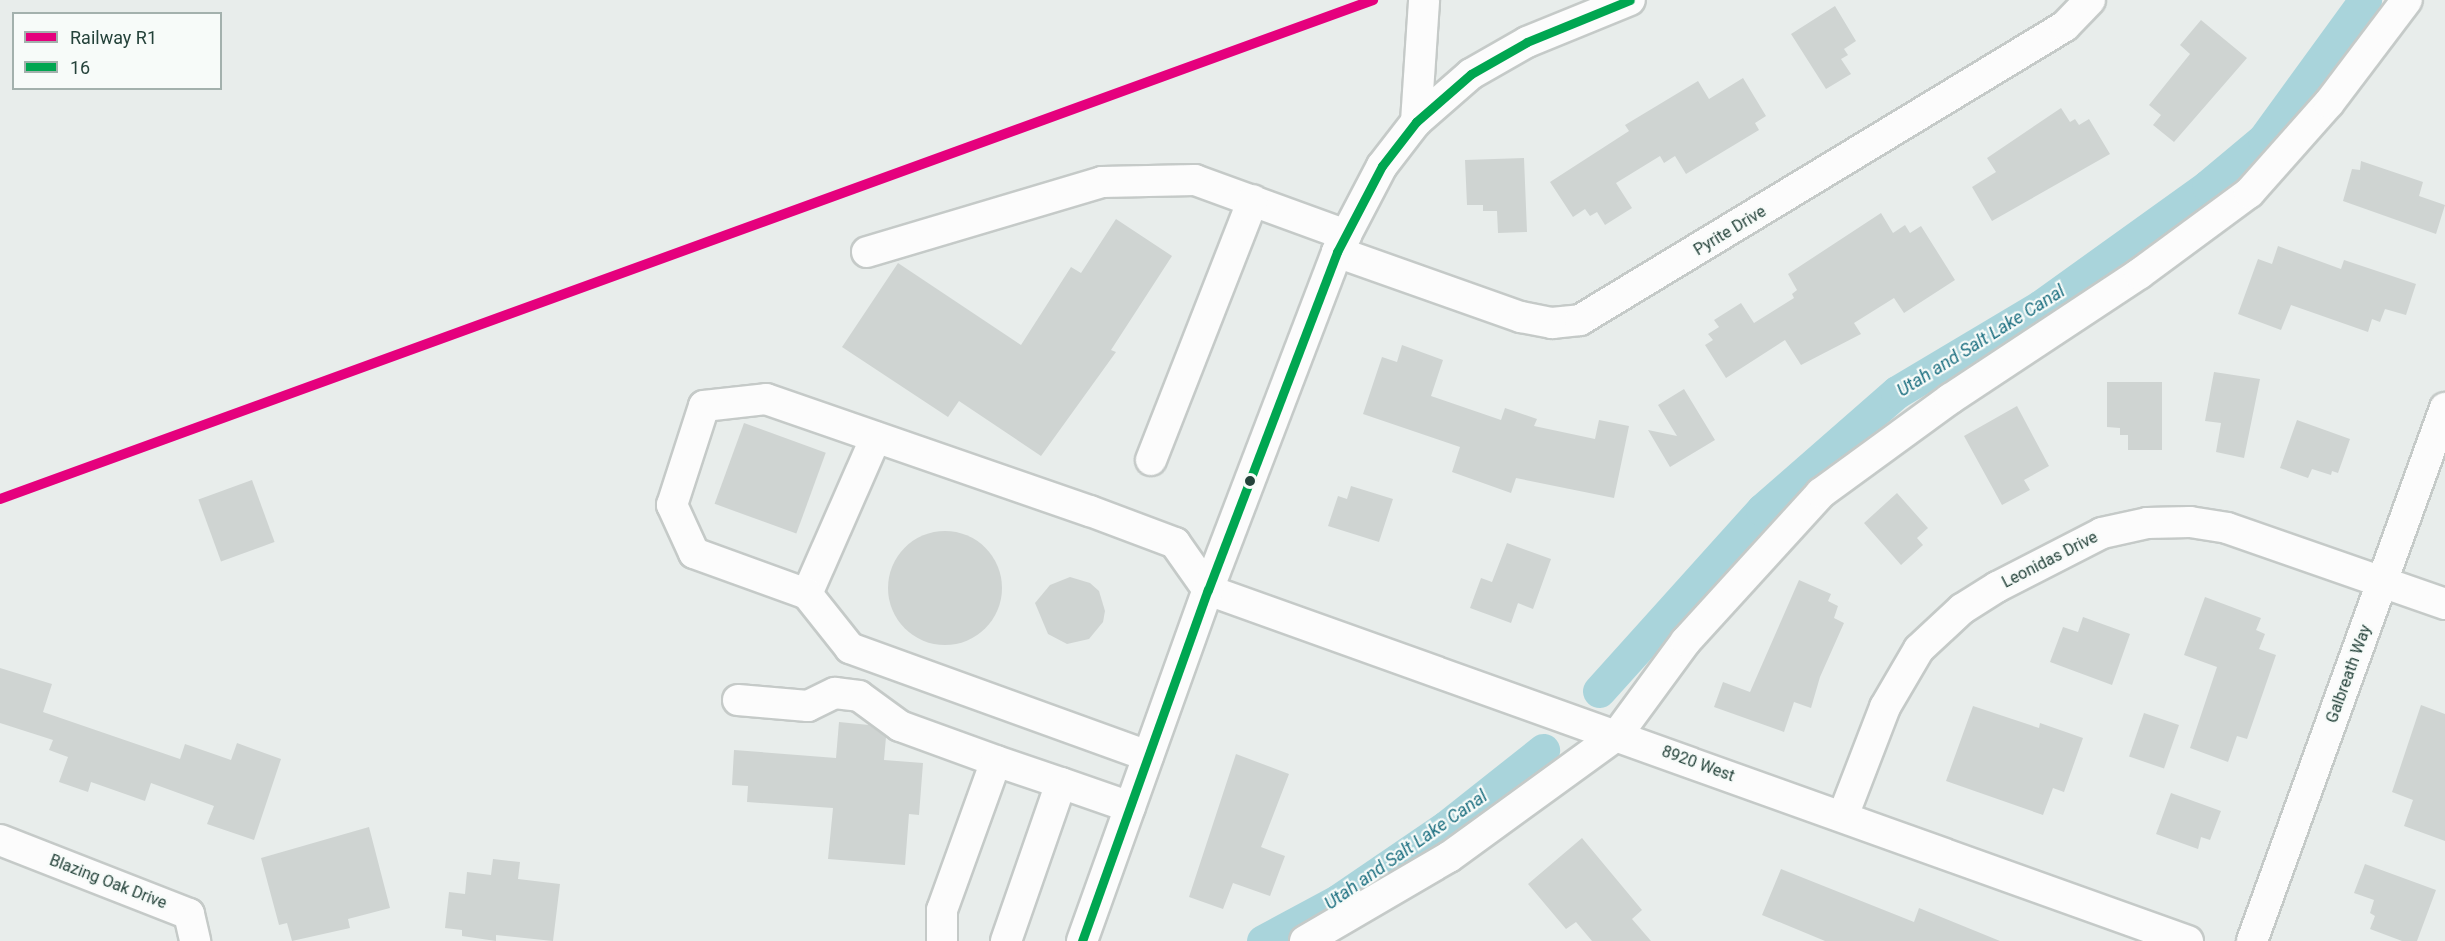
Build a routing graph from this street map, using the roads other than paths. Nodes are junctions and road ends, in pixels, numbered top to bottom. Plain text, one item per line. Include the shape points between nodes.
1 (1424, 0) edge
2 (1630, 0) edge
3 (2090, 0) edge
4 (2407, 0) edge
5 (1416, 122) junction
6 (1253, 200) junction
7 (1342, 243) junction
8 (867, 252) dead end
9 (2445, 408) edge
10 (876, 436) junction
11 (1151, 460) dead end
12 (2382, 582) junction
13 (1208, 590) junction
14 (807, 594) junction
15 (2445, 604) edge
16 (738, 700) dead end
17 (1604, 731) junction
18 (1148, 756) junction
19 (996, 761) junction
20 (1061, 783) junction
21 (1130, 807) junction
22 (1843, 816) junction
23 (0, 840) edge
24 (195, 941) edge
25 (942, 941) edge
26 (1005, 941) edge
27 (1082, 941) edge
28 (1305, 941) edge
29 (2188, 941) edge
30 (2252, 941) edge

1 - 5 street
2 - 5 street via 1527,42 1471,74
3 - 7 street, Pyrite Drive via 2065,26 1580,320 1552,323 1521,316
4 - 17 street via 2329,103 2249,193 2139,274 1950,399 1821,493
5 - 7 street via 1382,166
6 - 7 street, Pyrite Drive
6 - 8 street, Pyrite Drive via 1195,180 1102,182
6 - 11 street
7 - 13 street
9 - 12 street, Galbreath Way
10 - 13 street via 1175,543
10 - 14 street
10 - 14 street via 766,399 704,406 672,505 694,553
12 - 15 street, Leonidas Drive
12 - 22 street, Leonidas Drive via 2228,528 2190,522 2147,523 2102,533 1997,586 1954,615 1919,649 1885,707
12 - 30 street, Galbreath Way
13 - 17 street, 8920 West
13 - 18 street
14 - 18 street via 850,648
16 - 19 street via 808,706 836,693 859,696 900,726
17 - 22 street, 8920 West
17 - 28 street via 1449,857
18 - 21 street
19 - 20 street
19 - 25 street via 942,910
20 - 21 street
20 - 26 street
21 - 27 street
22 - 29 street, 8920 West
23 - 24 street, Blazing Oak Drive via 189,914

